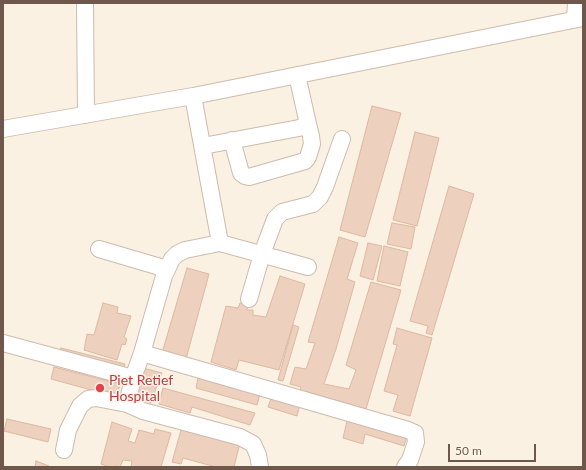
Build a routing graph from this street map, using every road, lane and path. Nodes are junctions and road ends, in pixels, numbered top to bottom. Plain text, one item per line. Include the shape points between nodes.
1 (85, 3) edge
2 (578, 13) edge
3 (297, 75) junction
4 (192, 96) junction
5 (86, 115) junction
6 (308, 124) junction
7 (3, 128) edge
8 (232, 140) junction
9 (342, 140) dead end
10 (203, 146) junction
11 (220, 242) junction
12 (99, 249) dead end
13 (262, 254) junction
14 (308, 267) dead end
15 (167, 269) junction
16 (249, 299) dead end
17 (3, 343) edge
18 (142, 353) junction
19 (133, 378) junction
20 (127, 404) junction
21 (64, 450) dead end
22 (260, 467) edge
23 (405, 467) edge

1 - 5 street
2 - 3 street
3 - 4 street
3 - 6 street
4 - 5 street
4 - 10 street
5 - 7 street
6 - 8 street via 299,128
6 - 8 street via 312,144 305,161 249,177 241,174
8 - 10 street
9 - 13 street via 320,197 313,204 282,212 275,219
10 - 11 street
11 - 13 street
11 - 15 street via 177,254
12 - 15 street
13 - 14 street
13 - 16 street
15 - 18 street
17 - 19 street
18 - 19 street
18 - 23 street via 415,433 416,442
19 - 20 street
20 - 21 street via 96,398 88,400 76,412 68,430
20 - 22 street via 143,411 240,437 253,444

